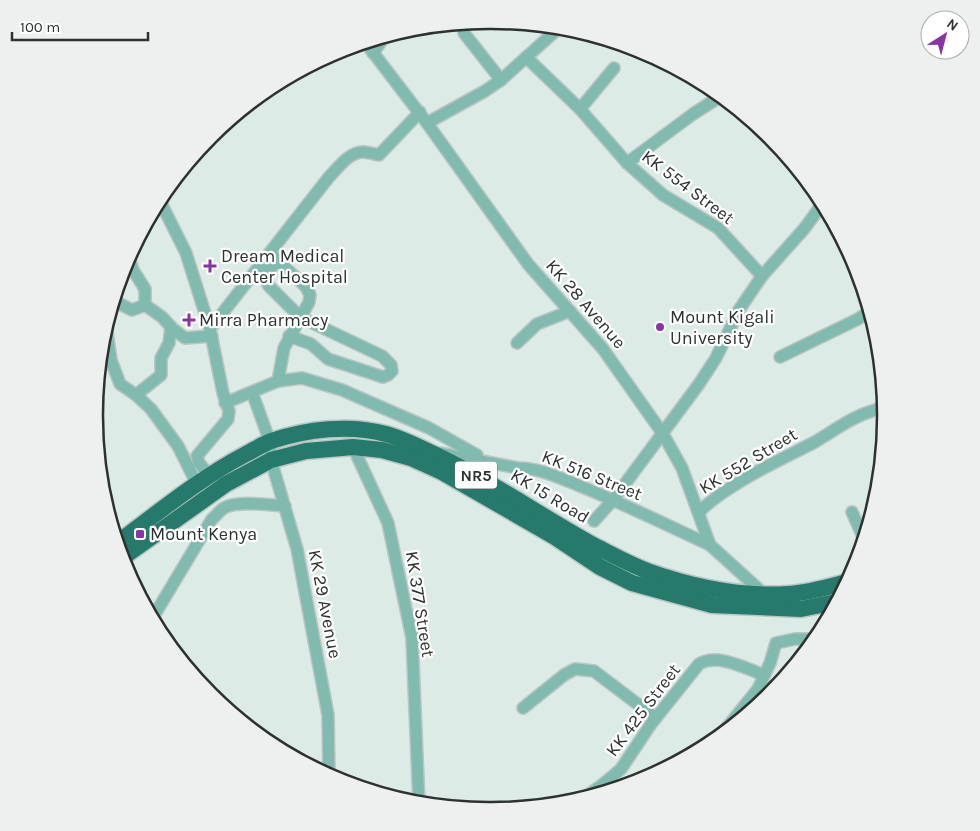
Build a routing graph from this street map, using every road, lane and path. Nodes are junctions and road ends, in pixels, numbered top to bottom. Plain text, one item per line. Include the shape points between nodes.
1 (464, 33) dead end
2 (552, 34) edge
3 (378, 45) edge
4 (369, 48) edge
5 (373, 53) junction
6 (526, 57) junction
7 (614, 68) dead end
8 (501, 80) junction
9 (714, 101) edge
10 (580, 109) junction
11 (420, 112) junction
12 (428, 123) junction
13 (627, 163) junction
14 (164, 208) edge
15 (818, 210) edge
16 (273, 256) junction
17 (132, 269) edge
18 (762, 276) junction
19 (120, 304) edge
20 (145, 304) junction
21 (570, 311) junction
22 (864, 315) edge
23 (300, 317) junction
24 (171, 327) junction
25 (211, 333) junction
26 (289, 336) junction
27 (517, 343) dead end
28 (109, 353) edge
29 (780, 357) dead end
30 (278, 381) junction
31 (252, 392) junction
32 (136, 395) junction
33 (225, 403) junction
34 (877, 409) edge
35 (662, 434) junction
36 (270, 442) junction
37 (353, 447) junction
38 (427, 450) junction
39 (272, 460) junction
40 (490, 462) junction
41 (203, 480) junction
42 (613, 500) junction
43 (285, 506) junction
44 (699, 512) junction
45 (852, 512) dead end
46 (594, 521) dead end
47 (860, 529) edge
48 (124, 539) edge
49 (710, 545) junction
50 (129, 553) edge
51 (837, 587) edge
52 (764, 594) junction
53 (828, 604) edge
54 (157, 611) edge
55 (806, 639) edge
56 (764, 675) junction
57 (523, 708) dead end
58 (743, 708) edge
59 (656, 718) junction
60 (329, 767) edge
61 (601, 786) edge
62 (419, 796) edge

1 - 8 street
2 - 6 street
3 - 5 street
4 - 5 street, KK 28 Avenue
5 - 11 street, KK 28 Avenue
6 - 8 street
6 - 10 street, KK 554 Street
7 - 10 street
8 - 12 street
9 - 13 street
10 - 13 street, KK 554 Street
11 - 12 street, KK 28 Avenue
11 - 16 street via 379,155 363,152 346,159 329,177
12 - 21 street, KK 28 Avenue via 528,264
13 - 18 street, KK 554 Street via 663,195 718,228
14 - 25 street via 186,253
15 - 18 street
16 - 23 street via 266,275 268,285
16 - 23 street via 310,294
16 - 25 street
17 - 20 street via 144,289
18 - 35 street via 738,310 716,358
19 - 20 street via 132,310
20 - 24 street
21 - 27 street via 537,324
21 - 35 street, KK 28 Avenue via 603,349
22 - 29 street
23 - 26 street
23 - 26 street via 382,356 392,371 383,377 328,359 311,344
24 - 25 street via 186,338 202,338
24 - 32 street via 169,343 161,358 161,374
25 - 33 street
26 - 30 street via 281,358
28 - 32 street via 120,384
30 - 31 street
30 - 40 street via 302,378 342,390 429,428
31 - 33 street
31 - 36 street, KK 29 Avenue
32 - 41 street via 151,409
33 - 41 street via 228,419 197,456
34 - 44 street, KK 552 Street via 722,493
35 - 42 street
35 - 44 street, KK 28 Avenue via 682,468
36 - 38 highway, KK 15 Road / NR5 via 338,428 386,434
36 - 39 street, KK 29 Avenue
36 - 41 highway, KK 15 Road / NR5
37 - 39 highway, KK 15 Road / NR5 via 306,451
37 - 53 highway, KK 15 Road / NR5 via 411,458 442,472 632,583 712,605 801,609
37 - 62 street, KK 377 Street via 388,524 412,638
38 - 40 street, KK 516 Street
38 - 52 highway, KK 15 Road / NR5 via 574,534 649,572 724,591
39 - 43 street, KK 29 Avenue
39 - 50 highway, KK 15 Road / NR5 via 226,484
40 - 42 street, KK 516 Street via 546,472
41 - 48 highway, KK 15 Road / NR5
42 - 46 street
42 - 49 street, KK 516 Street
43 - 54 street via 239,504 222,510 212,519
43 - 60 street, KK 29 Avenue via 297,549 328,715
44 - 49 street, KK 28 Avenue
45 - 47 street
49 - 52 street, KK 28 Avenue
51 - 52 highway, KK 15 Road / NR5
55 - 56 street via 776,643
56 - 58 street via 758,689
56 - 59 street, KK 425 Street via 718,660 703,662
57 - 59 street via 575,669 594,672
59 - 61 street, KK 425 Street via 621,769

